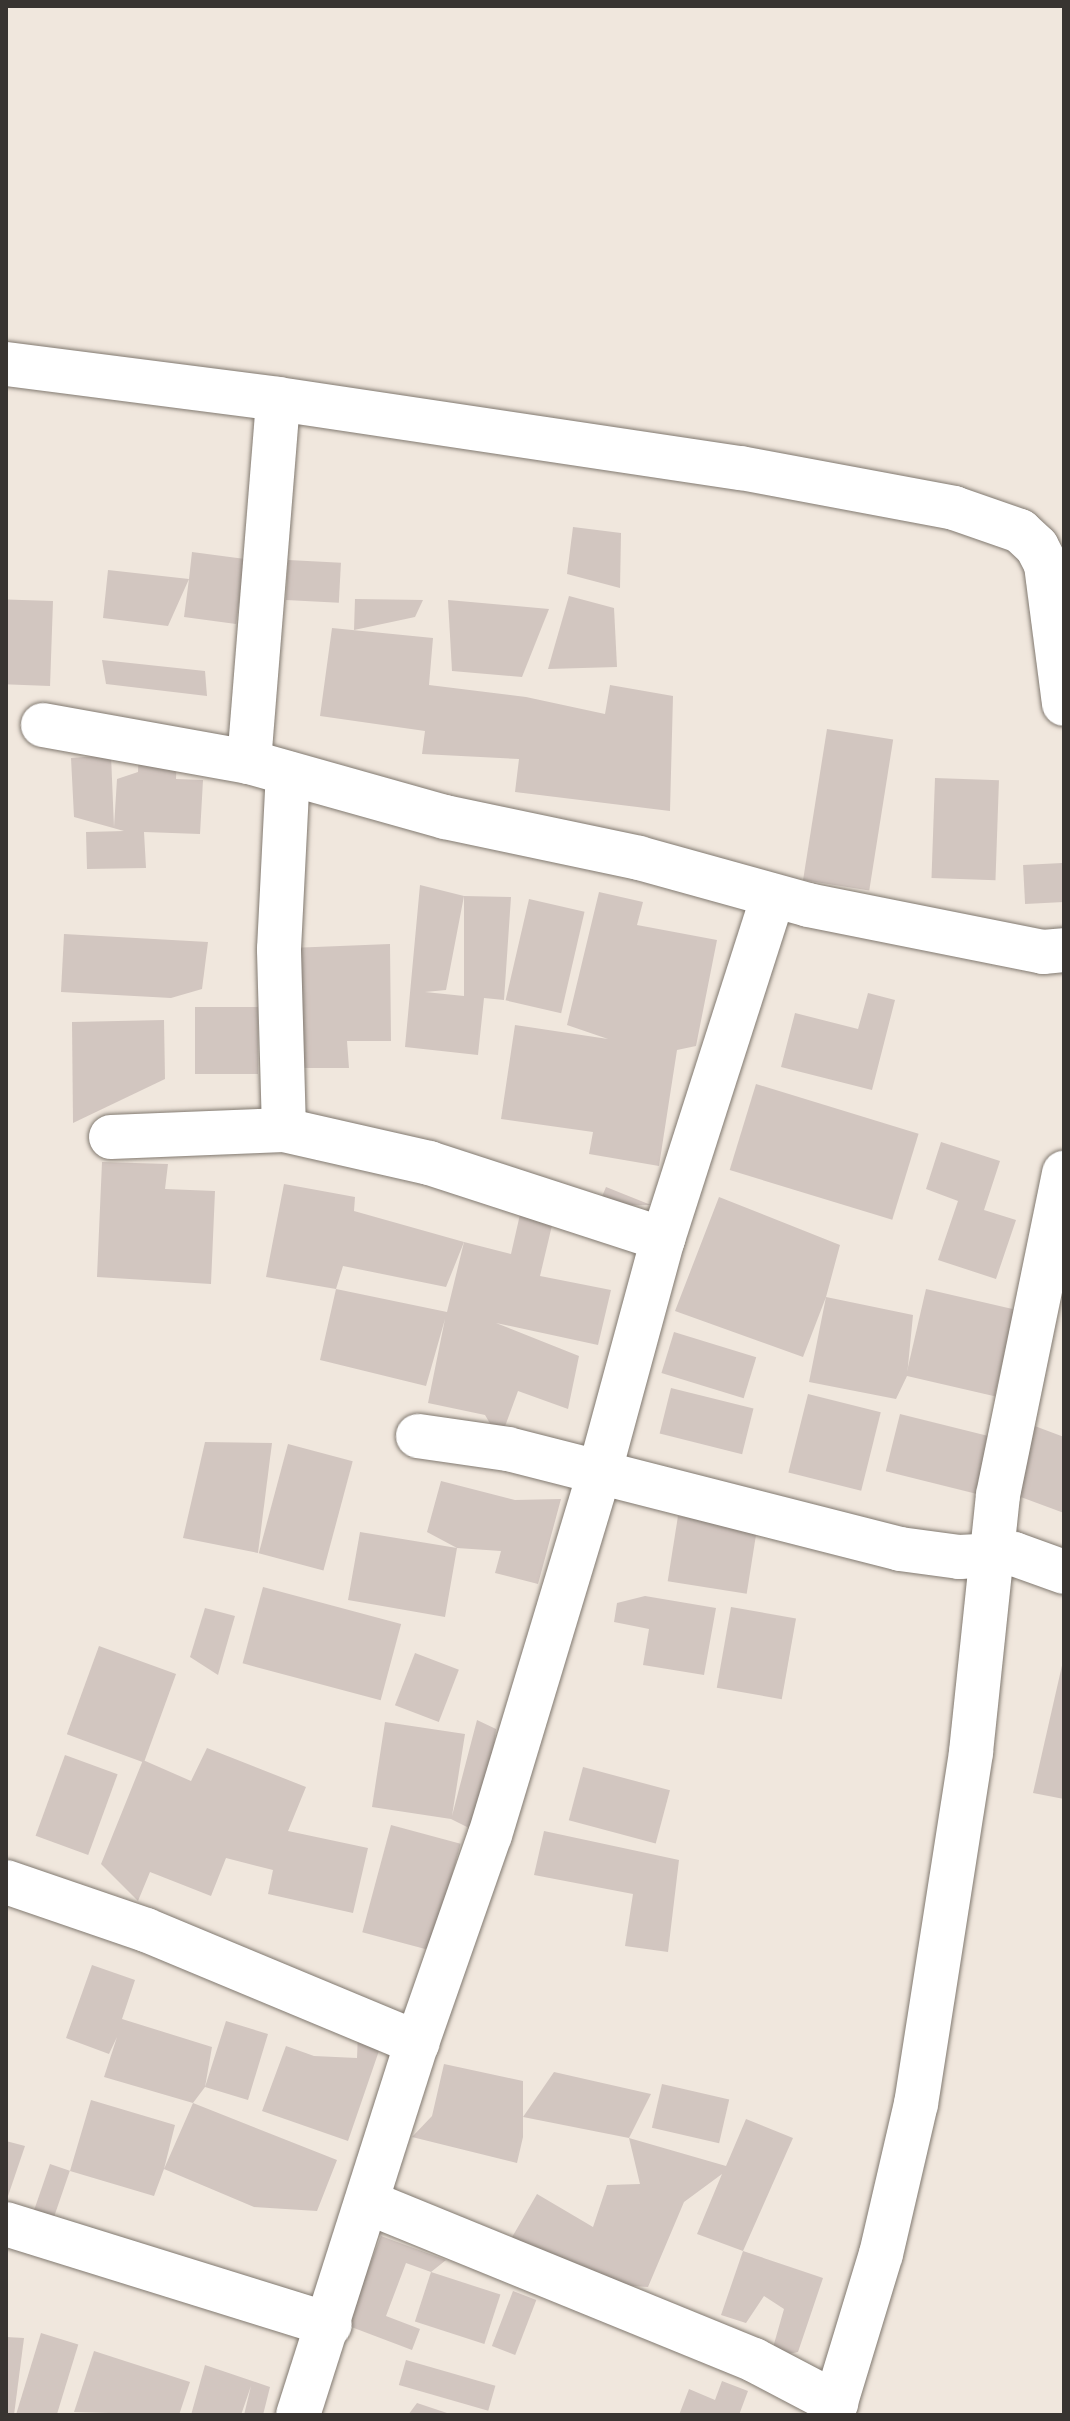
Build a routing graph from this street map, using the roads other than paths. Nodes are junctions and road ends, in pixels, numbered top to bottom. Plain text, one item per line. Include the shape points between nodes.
1 (6, 364) edge
2 (278, 399) junction
3 (1064, 704) edge
4 (43, 725) dead end
5 (269, 768) junction
6 (773, 896) junction
7 (1064, 950) edge
8 (284, 1130) junction
9 (111, 1137) dead end
10 (1064, 1173) edge
11 (663, 1239) junction
12 (418, 1436) dead end
13 (599, 1474) junction
14 (991, 1553) junction
15 (1064, 1572) edge
16 (6, 1882) edge
17 (417, 2043) junction
18 (367, 2202) junction
19 (6, 2224) edge
20 (330, 2325) junction
21 (834, 2409) edge
22 (298, 2415) edge

1 - 2 street
2 - 3 street via 863,489 954,508 1020,531 1046,565
2 - 5 street
4 - 5 street
5 - 6 street
5 - 8 street
6 - 7 street via 1043,952
6 - 11 street
8 - 9 street
8 - 11 street via 429,1163
10 - 14 street
11 - 13 street
12 - 13 street via 508,1449
13 - 14 street via 900,1549 959,1557
13 - 17 street via 490,1835
14 - 15 street via 1035,1559
14 - 21 street via 971,1752 916,2104 881,2254
16 - 17 street via 146,1930
17 - 18 street
18 - 20 street
18 - 21 street via 754,2360
19 - 20 street
20 - 22 street

